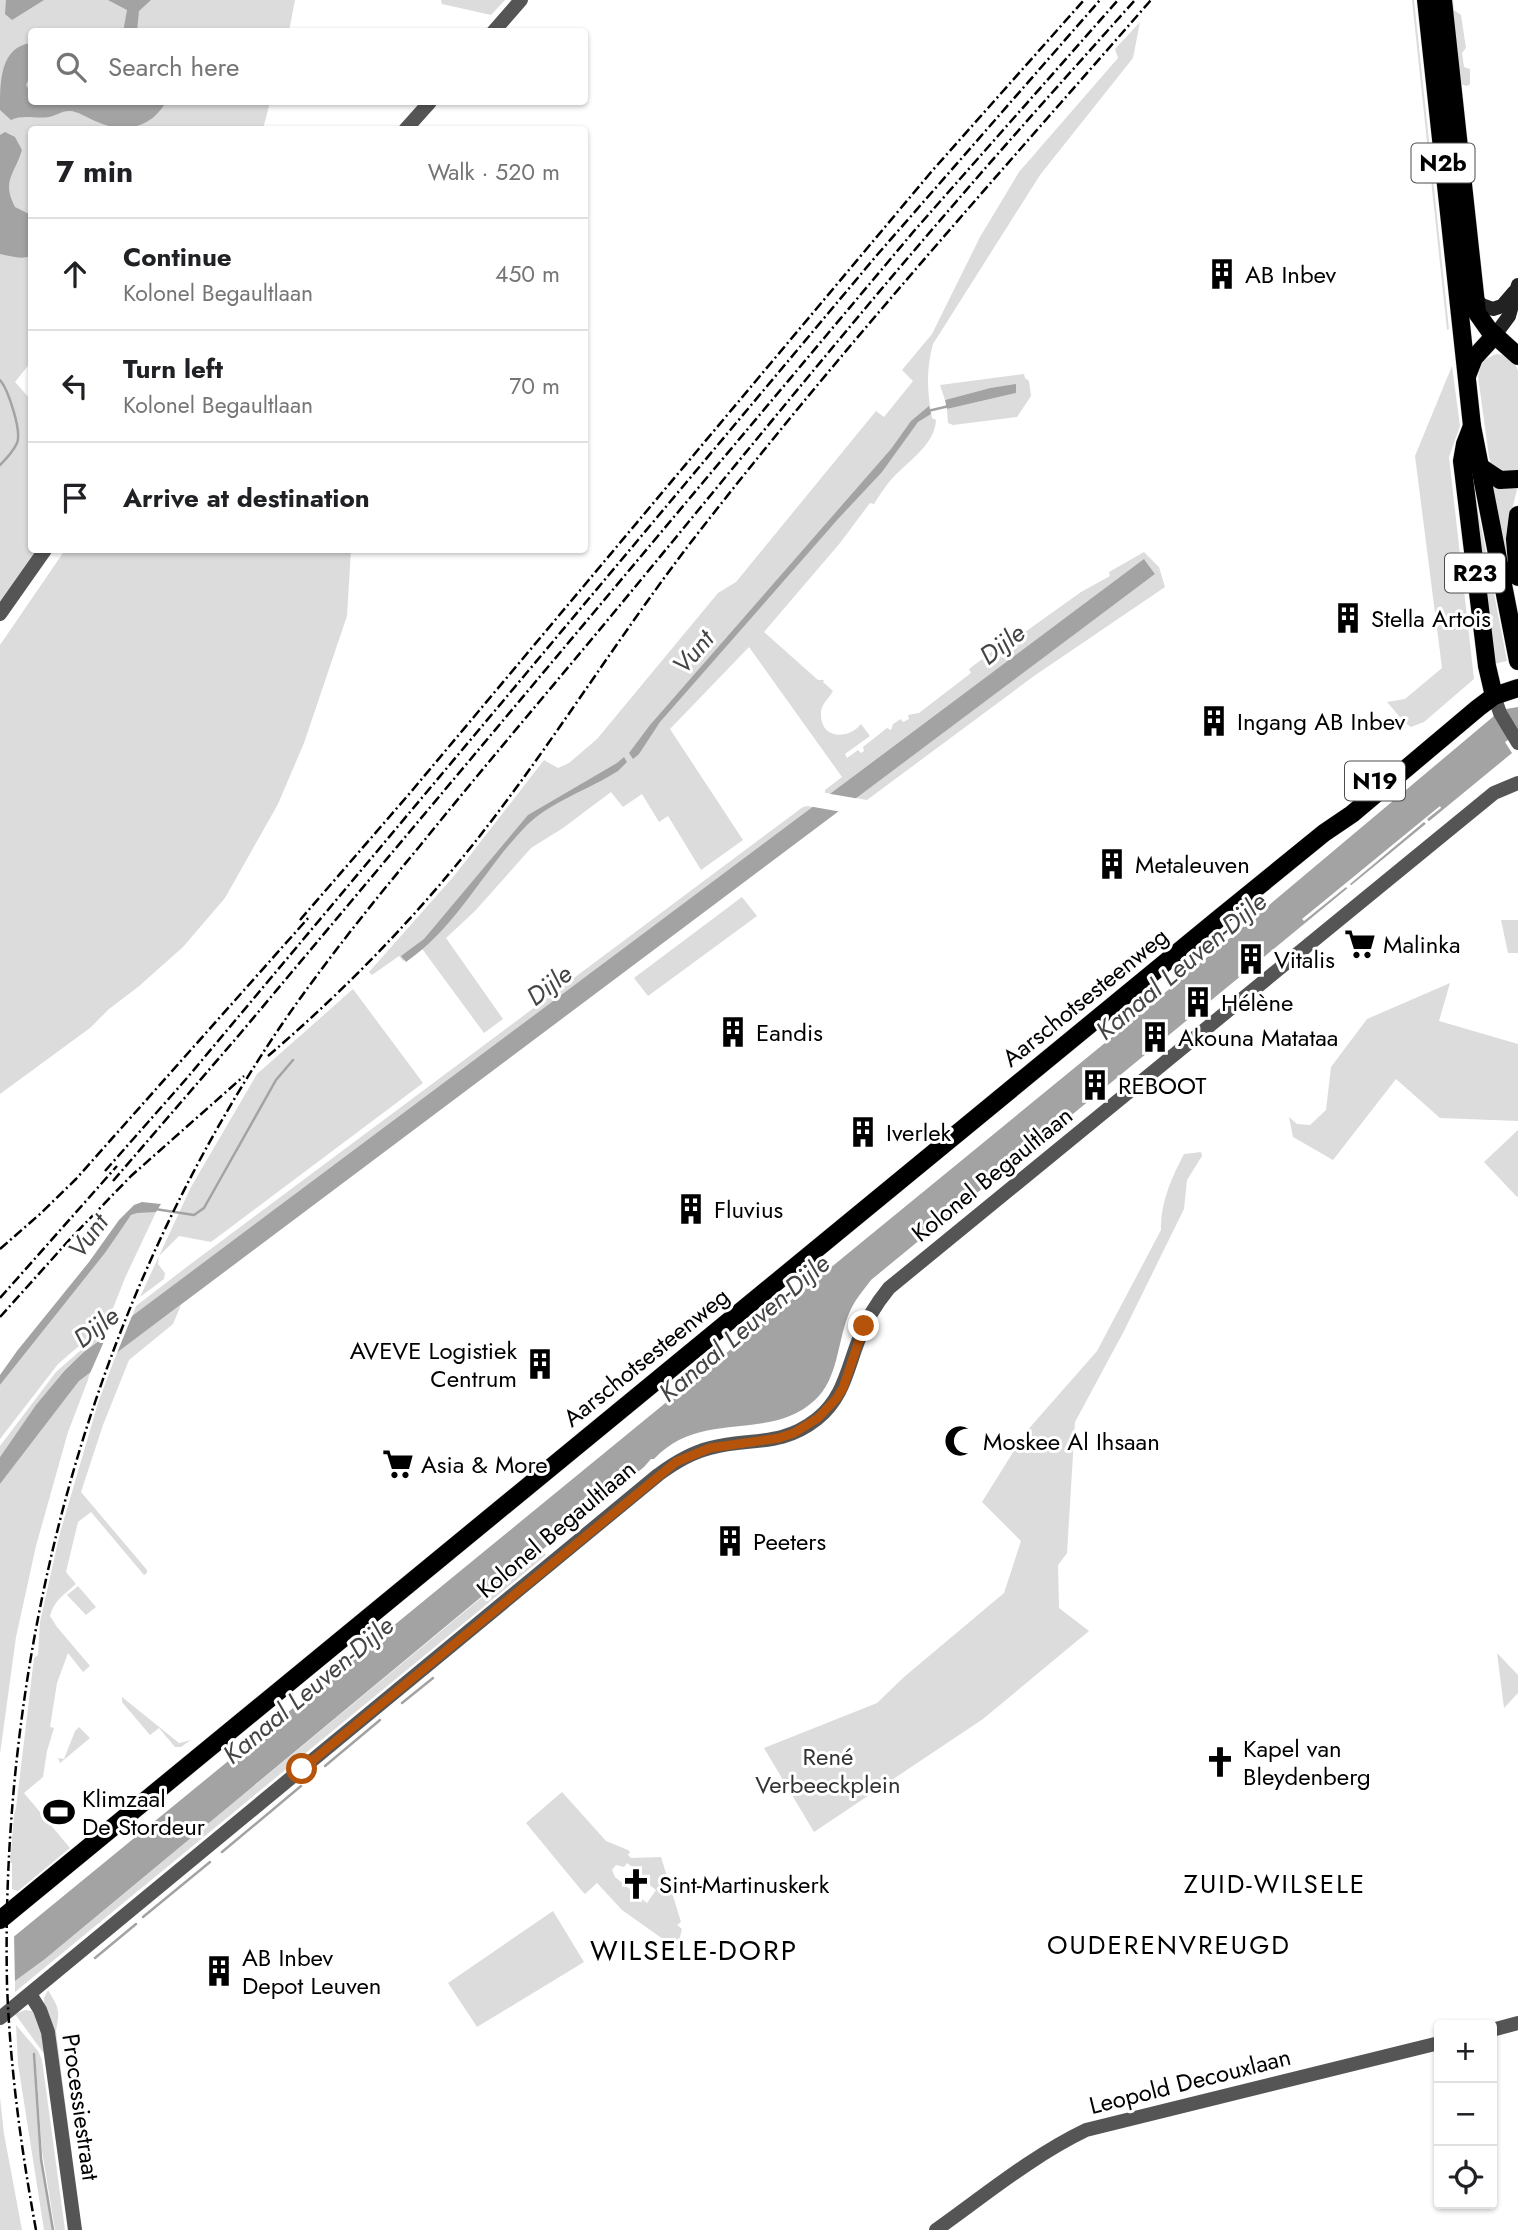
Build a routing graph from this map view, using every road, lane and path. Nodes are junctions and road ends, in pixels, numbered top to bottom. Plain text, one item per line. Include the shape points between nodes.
1 (521, 0) edge
2 (1426, 0) edge
3 (1443, 0) edge
4 (496, 28) edge
5 (427, 105) edge
6 (409, 126) edge
7 (1518, 287) edge
8 (1474, 298) junction
9 (1495, 335) junction
10 (1478, 353) junction
11 (1517, 354) edge
12 (1466, 376) junction
13 (1472, 426) junction
14 (1479, 466) junction
15 (1518, 479) edge
16 (1518, 515) edge
17 (43, 553) edge
18 (1518, 577) edge
19 (0, 614) edge
20 (1517, 657) edge
21 (1518, 677) edge
22 (1518, 688) edge
23 (1495, 698) junction
24 (1518, 743) edge
25 (1518, 783) edge
26 (0, 1920) edge
27 (30, 1994) junction
28 (0, 2018) edge
29 (1518, 2023) edge
30 (1497, 2029) edge
31 (1434, 2044) edge
32 (75, 2230) edge
33 (936, 2230) edge

1 - 4 street
2 - 12 main road, N2b
3 - 8 main road, N2b
5 - 6 street
7 - 8 main road via 1502,306 1493,309
7 - 9 main road via 1509,316
8 - 9 main road, N2b via 1481,321
9 - 10 main road
9 - 11 main road, N2b
10 - 11 main road via 1495,349
10 - 12 main road
12 - 13 main road, R23
13 - 14 main road, R23
13 - 23 main road, R23 via 1462,461
14 - 15 main road via 1500,480
14 - 20 main road, R23
16 - 18 main road, R23
17 - 19 street
21 - 23 main road, Aarschotsesteenweg / N19
22 - 23 main road, Aarschotsesteenweg / N19
23 - 24 street
23 - 26 main road, Aarschotsesteenweg / N19
25 - 27 street, Kolonel Begaultlaan via 1494,793 889,1289 869,1317 843,1388 818,1418 779,1438 710,1448 667,1468
27 - 28 street, Kolonel Begaultlaan
27 - 32 street, Processiestraat via 48,2032
29 - 30 street
31 - 33 street, Leopold Decouxlaan via 1086,2130

